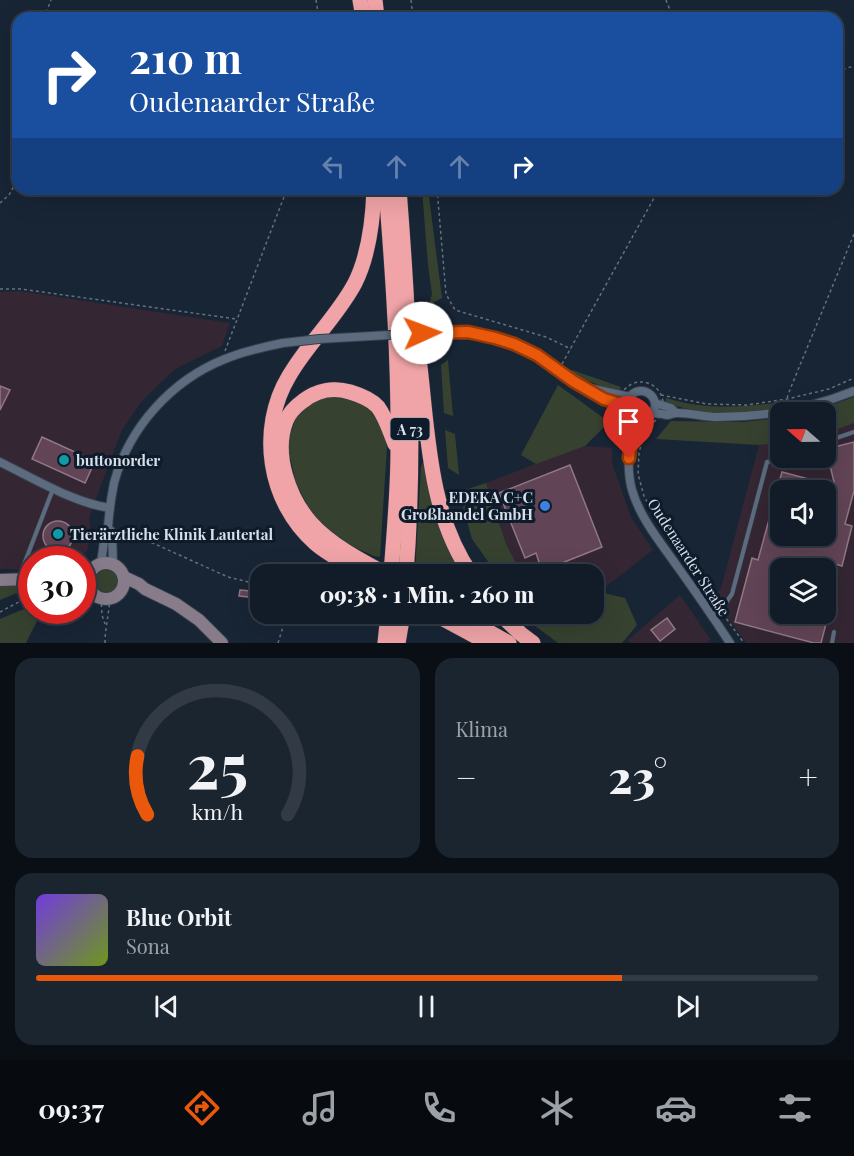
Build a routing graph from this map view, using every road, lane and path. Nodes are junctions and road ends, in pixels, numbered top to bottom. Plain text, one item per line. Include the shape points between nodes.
1 (12, 190) edge
2 (285, 195) edge
3 (374, 195) edge
4 (386, 195) edge
5 (399, 195) edge
6 (438, 195) edge
7 (656, 195) edge
8 (0, 203) edge
9 (854, 234) edge
10 (406, 284) junction
11 (0, 289) edge
12 (236, 320) junction
13 (571, 349) junction
14 (223, 359) junction
15 (559, 370) junction
16 (854, 378) edge
17 (854, 391) edge
18 (662, 395) junction
19 (787, 399) junction
20 (624, 400) junction
21 (658, 409) junction
22 (636, 422) junction
23 (623, 430) dead end
24 (854, 432) edge
25 (612, 434) dead end
26 (644, 435) dead end
27 (836, 438) edge
28 (399, 453) junction
29 (770, 461) edge
30 (0, 462) edge
31 (53, 488) junction
32 (110, 508) junction
33 (146, 540) dead end
34 (31, 546) edge
35 (107, 563) junction
36 (353, 564) edge
37 (361, 564) edge
38 (392, 564) edge
39 (407, 564) edge
40 (464, 564) edge
41 (96, 567) edge
42 (18, 579) edge
43 (0, 580) edge
44 (123, 582) junction
45 (250, 582) edge
46 (96, 595) edge
47 (106, 598) junction
48 (18, 602) edge
49 (719, 609) junction
50 (0, 612) edge
51 (711, 615) junction
52 (105, 624) junction
53 (284, 624) edge
54 (387, 624) edge
55 (401, 624) edge
56 (453, 624) edge
57 (475, 624) edge
58 (510, 624) edge
59 (834, 632) dead end
60 (105, 643) edge
61 (222, 643) edge
62 (278, 643) edge
63 (385, 643) edge
64 (398, 643) edge
65 (488, 643) edge
66 (509, 643) edge
67 (533, 643) edge
68 (730, 643) edge
69 (744, 643) edge
70 (832, 643) edge

1 - 8 path
2 - 12 path
3 - 36 highway via 372,226 356,281 288,377 270,434 274,477 290,512 315,543
4 - 28 highway, A 73 via 398,360
5 - 10 highway, A 73
6 - 13 path via 446,294 455,310 546,337
7 - 13 path
9 - 19 path
10 - 39 highway, A 73 via 411,383
10 - 40 highway via 440,505
11 - 12 path
12 - 14 path
13 - 15 path
14 - 15 street, bridge via 254,349 319,339 468,332 514,344
14 - 32 street via 182,383 141,425 118,469
15 - 20 street via 604,399
16 - 19 path via 829,389
17 - 21 street via 798,409 740,417 669,415
18 - 19 path via 707,404 747,405
18 - 20 path via 652,384 639,381 626,387
18 - 21 path
20 - 21 street via 645,392
20 - 22 street
20 - 22 path via 622,416
21 - 22 street
21 - 22 path via 655,421 646,426
22 - 51 street, Oudenaarder Straße via 630,433 632,491 651,528
23 - 25 path
24 - 27 lane
26 - 49 path via 638,474 644,495
28 - 37 highway via 377,406 342,389 310,395 286,420 282,455 294,496 310,522
28 - 38 highway, A 73
29 - 49 lane via 732,594
30 - 31 street
31 - 32 street
31 - 34 lane
32 - 35 street via 105,534
33 - 45 path via 228,577
35 - 41 street
35 - 44 street via 120,569
42 - 43 street
44 - 47 street via 118,594
44 - 61 street via 139,584 176,604
46 - 47 street
47 - 52 path via 102,615
47 - 52 path via 109,614
48 - 50 path
49 - 51 lane
49 - 69 path
51 - 68 street, Oudenaarder Straße
52 - 60 path
53 - 62 path
54 - 63 highway
55 - 64 highway
56 - 65 highway
57 - 66 highway
58 - 67 highway
59 - 70 lane

